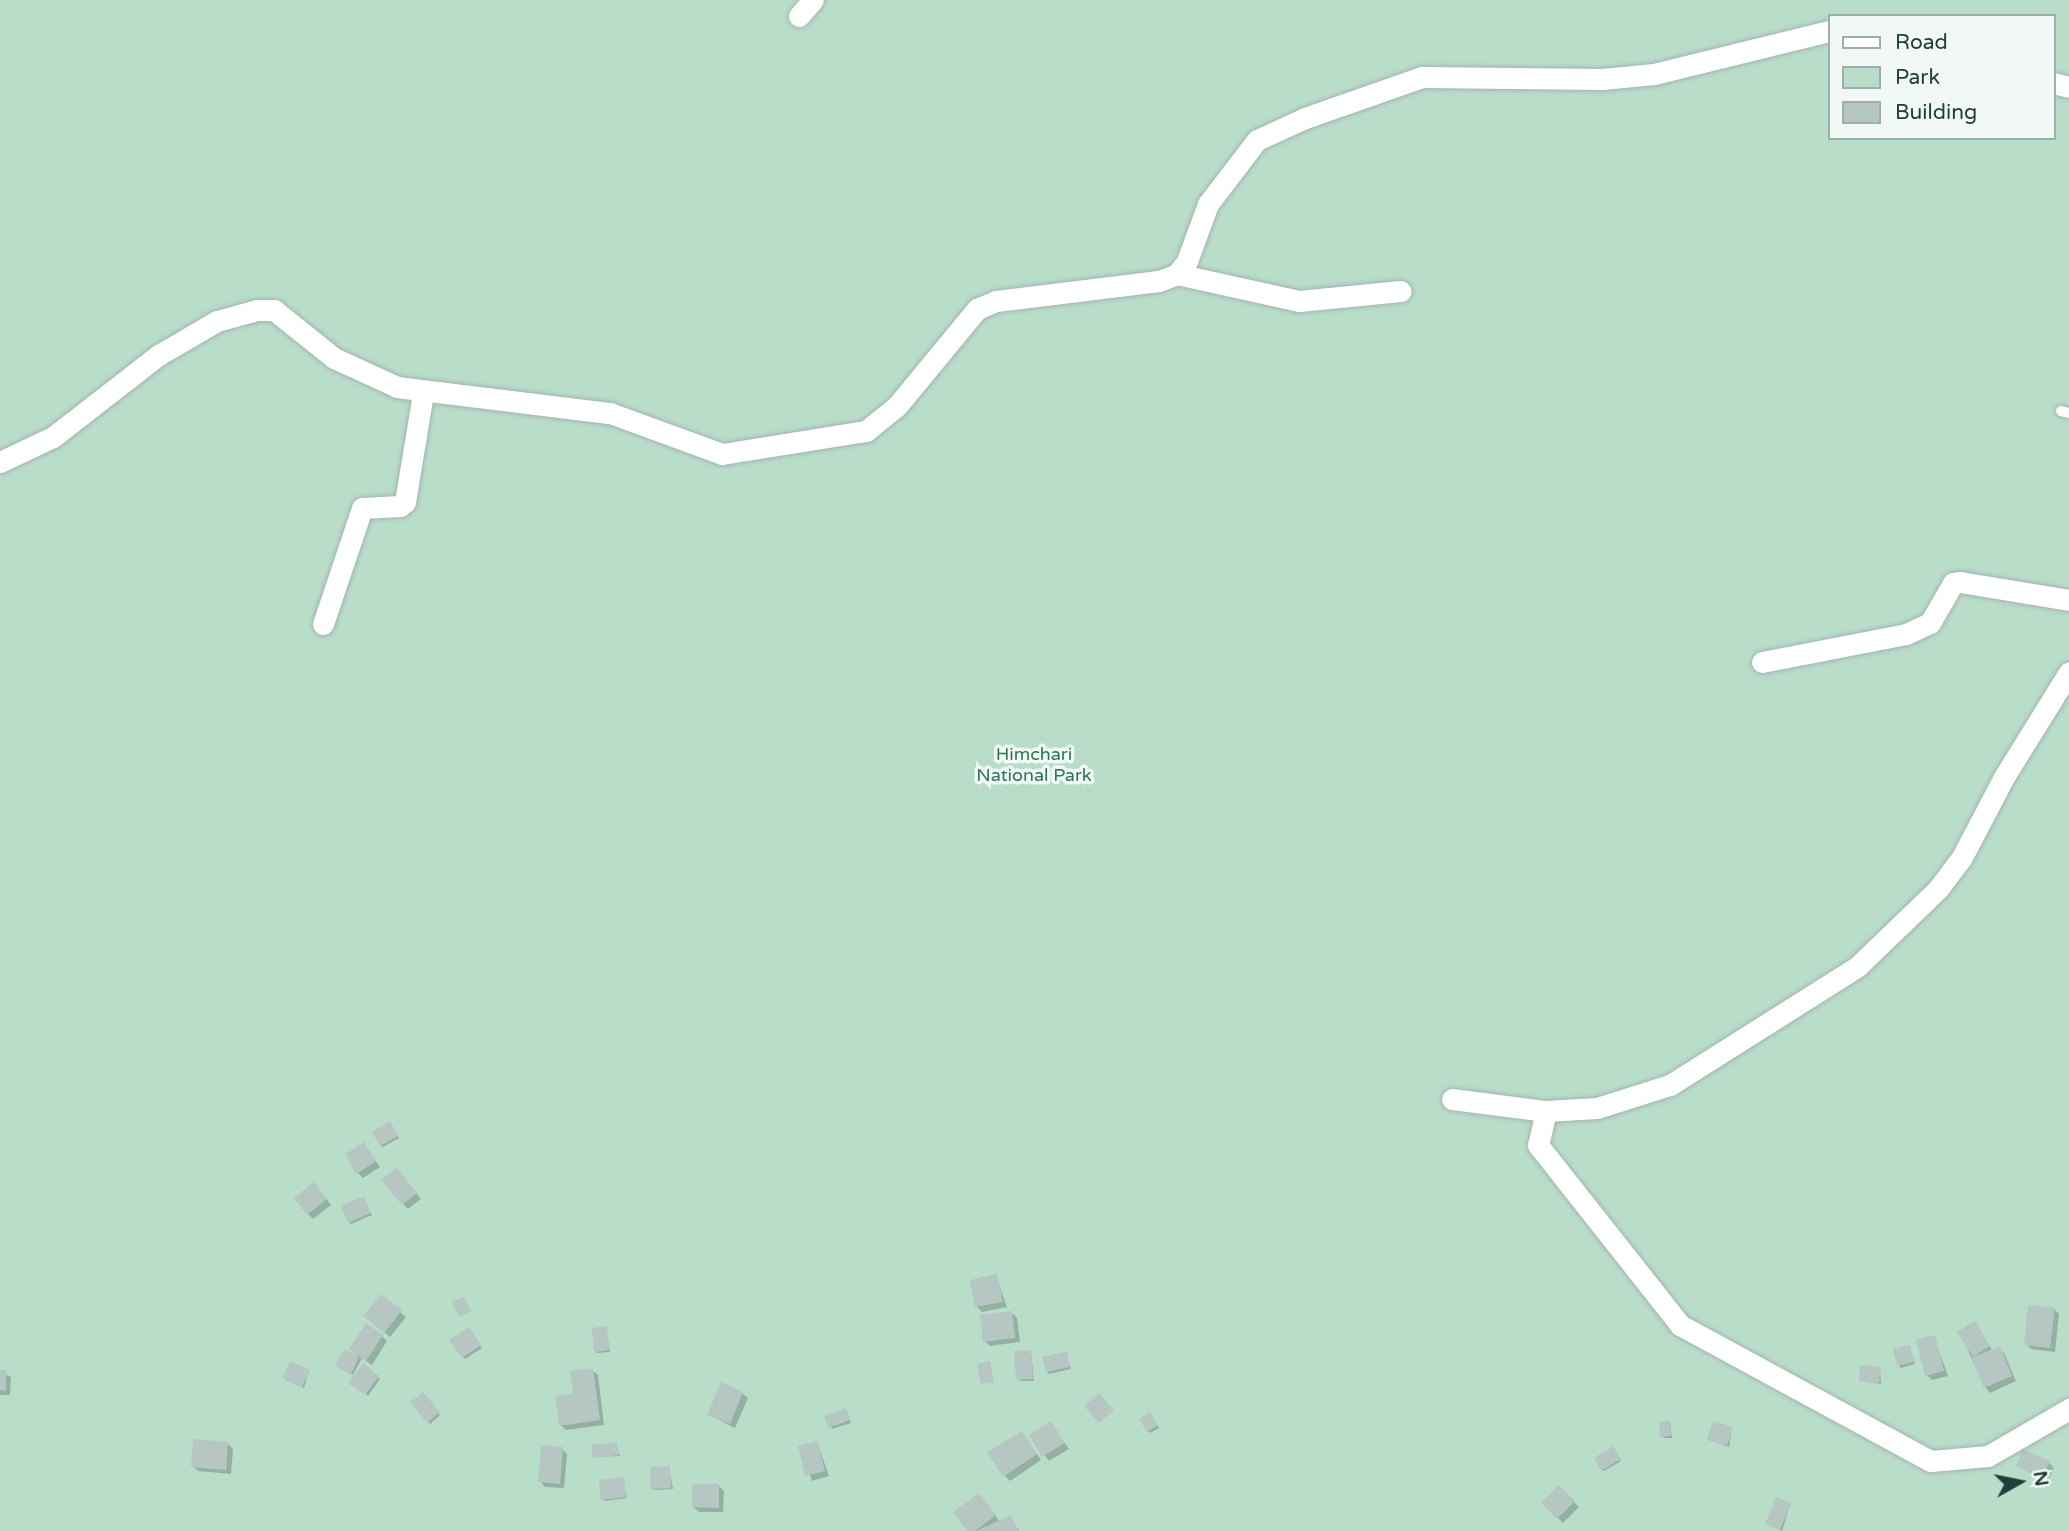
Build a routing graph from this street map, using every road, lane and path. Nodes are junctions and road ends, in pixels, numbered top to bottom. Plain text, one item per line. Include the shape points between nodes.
1 (1828, 31) edge
2 (1177, 274) junction
3 (1401, 291) dead end
4 (424, 393) junction
5 (0, 462) edge
6 (2069, 600) edge
7 (323, 624) dead end
8 (1762, 662) dead end
9 (2069, 672) edge
10 (1452, 1099) dead end
11 (1546, 1111) junction
12 (2069, 1409) edge

1 - 2 street via 1654,74 1602,79 1422,77 1305,118 1257,140 1208,204 1187,261
2 - 3 street via 1299,301
2 - 4 street via 1158,281 996,300 977,309 898,406 866,431 748,452 722,454 598,411
4 - 5 street via 397,387 334,358 274,310 257,310 217,321 157,356 53,437
4 - 7 street via 405,502 362,508
6 - 8 street via 1953,583 1930,623 1906,634
9 - 11 street via 2004,777 1961,859 1938,889 1858,966 1670,1085 1597,1108
10 - 11 street
11 - 12 street via 1538,1145 1680,1325 1931,1461 1988,1456

